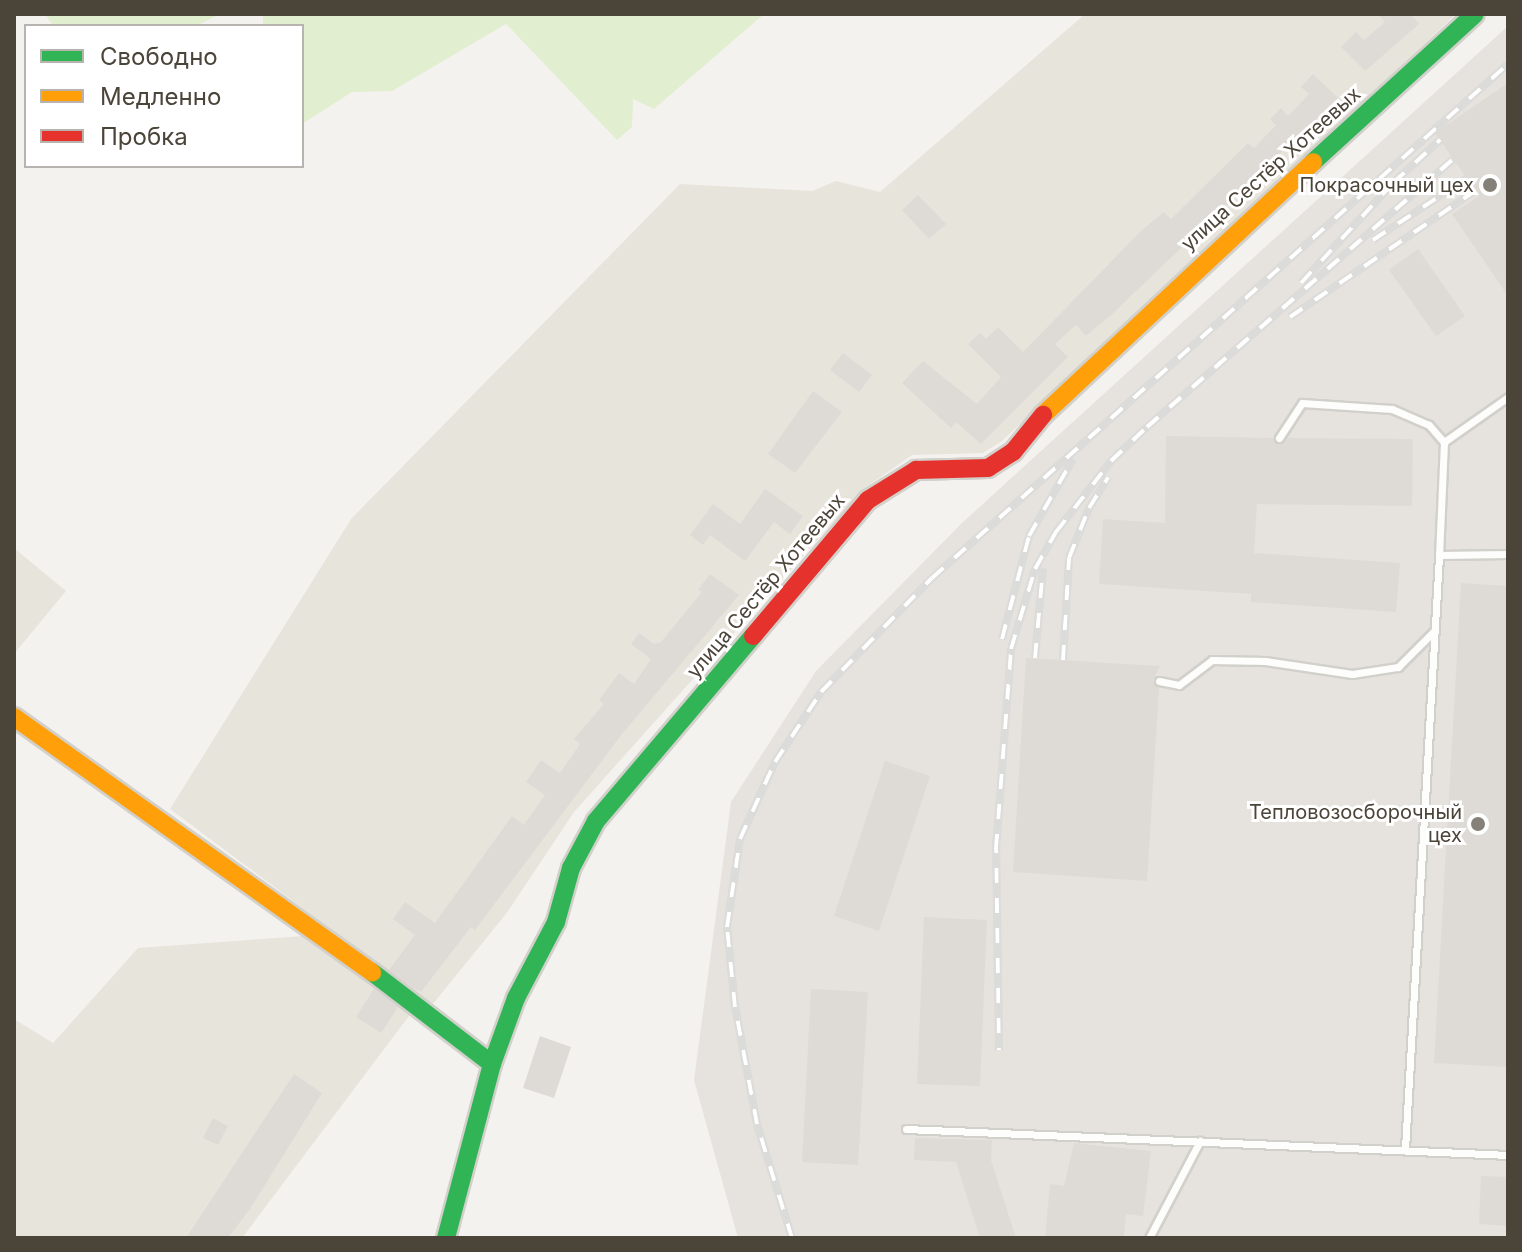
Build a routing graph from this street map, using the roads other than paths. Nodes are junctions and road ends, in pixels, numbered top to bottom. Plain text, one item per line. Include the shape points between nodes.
1 (1475, 14) edge
2 (1508, 397) edge
3 (1279, 438) dead end
4 (1444, 442) junction
5 (1508, 554) edge
6 (1439, 555) junction
7 (1435, 630) junction
8 (1159, 681) dead end
9 (14, 717) edge
10 (492, 1064) junction
11 (906, 1129) dead end
12 (1200, 1141) junction
13 (1405, 1149) junction
14 (1508, 1155) edge
15 (446, 1238) edge
16 (1149, 1238) edge

1 - 10 street, улица Сестёр Хотеевых via 1158,303 1030,428 1013,452 988,468 916,470 868,500 596,821 571,868 556,922 516,998
2 - 4 lane
3 - 4 lane via 1302,403 1392,409 1429,425
4 - 6 lane
5 - 6 lane
6 - 7 lane
7 - 8 lane via 1398,667 1352,674 1265,661 1212,660 1179,685
7 - 13 lane
9 - 10 street via 291,910
10 - 15 street, улица Сестёр Хотеевых
11 - 12 lane
12 - 13 lane
12 - 16 lane
13 - 14 lane

